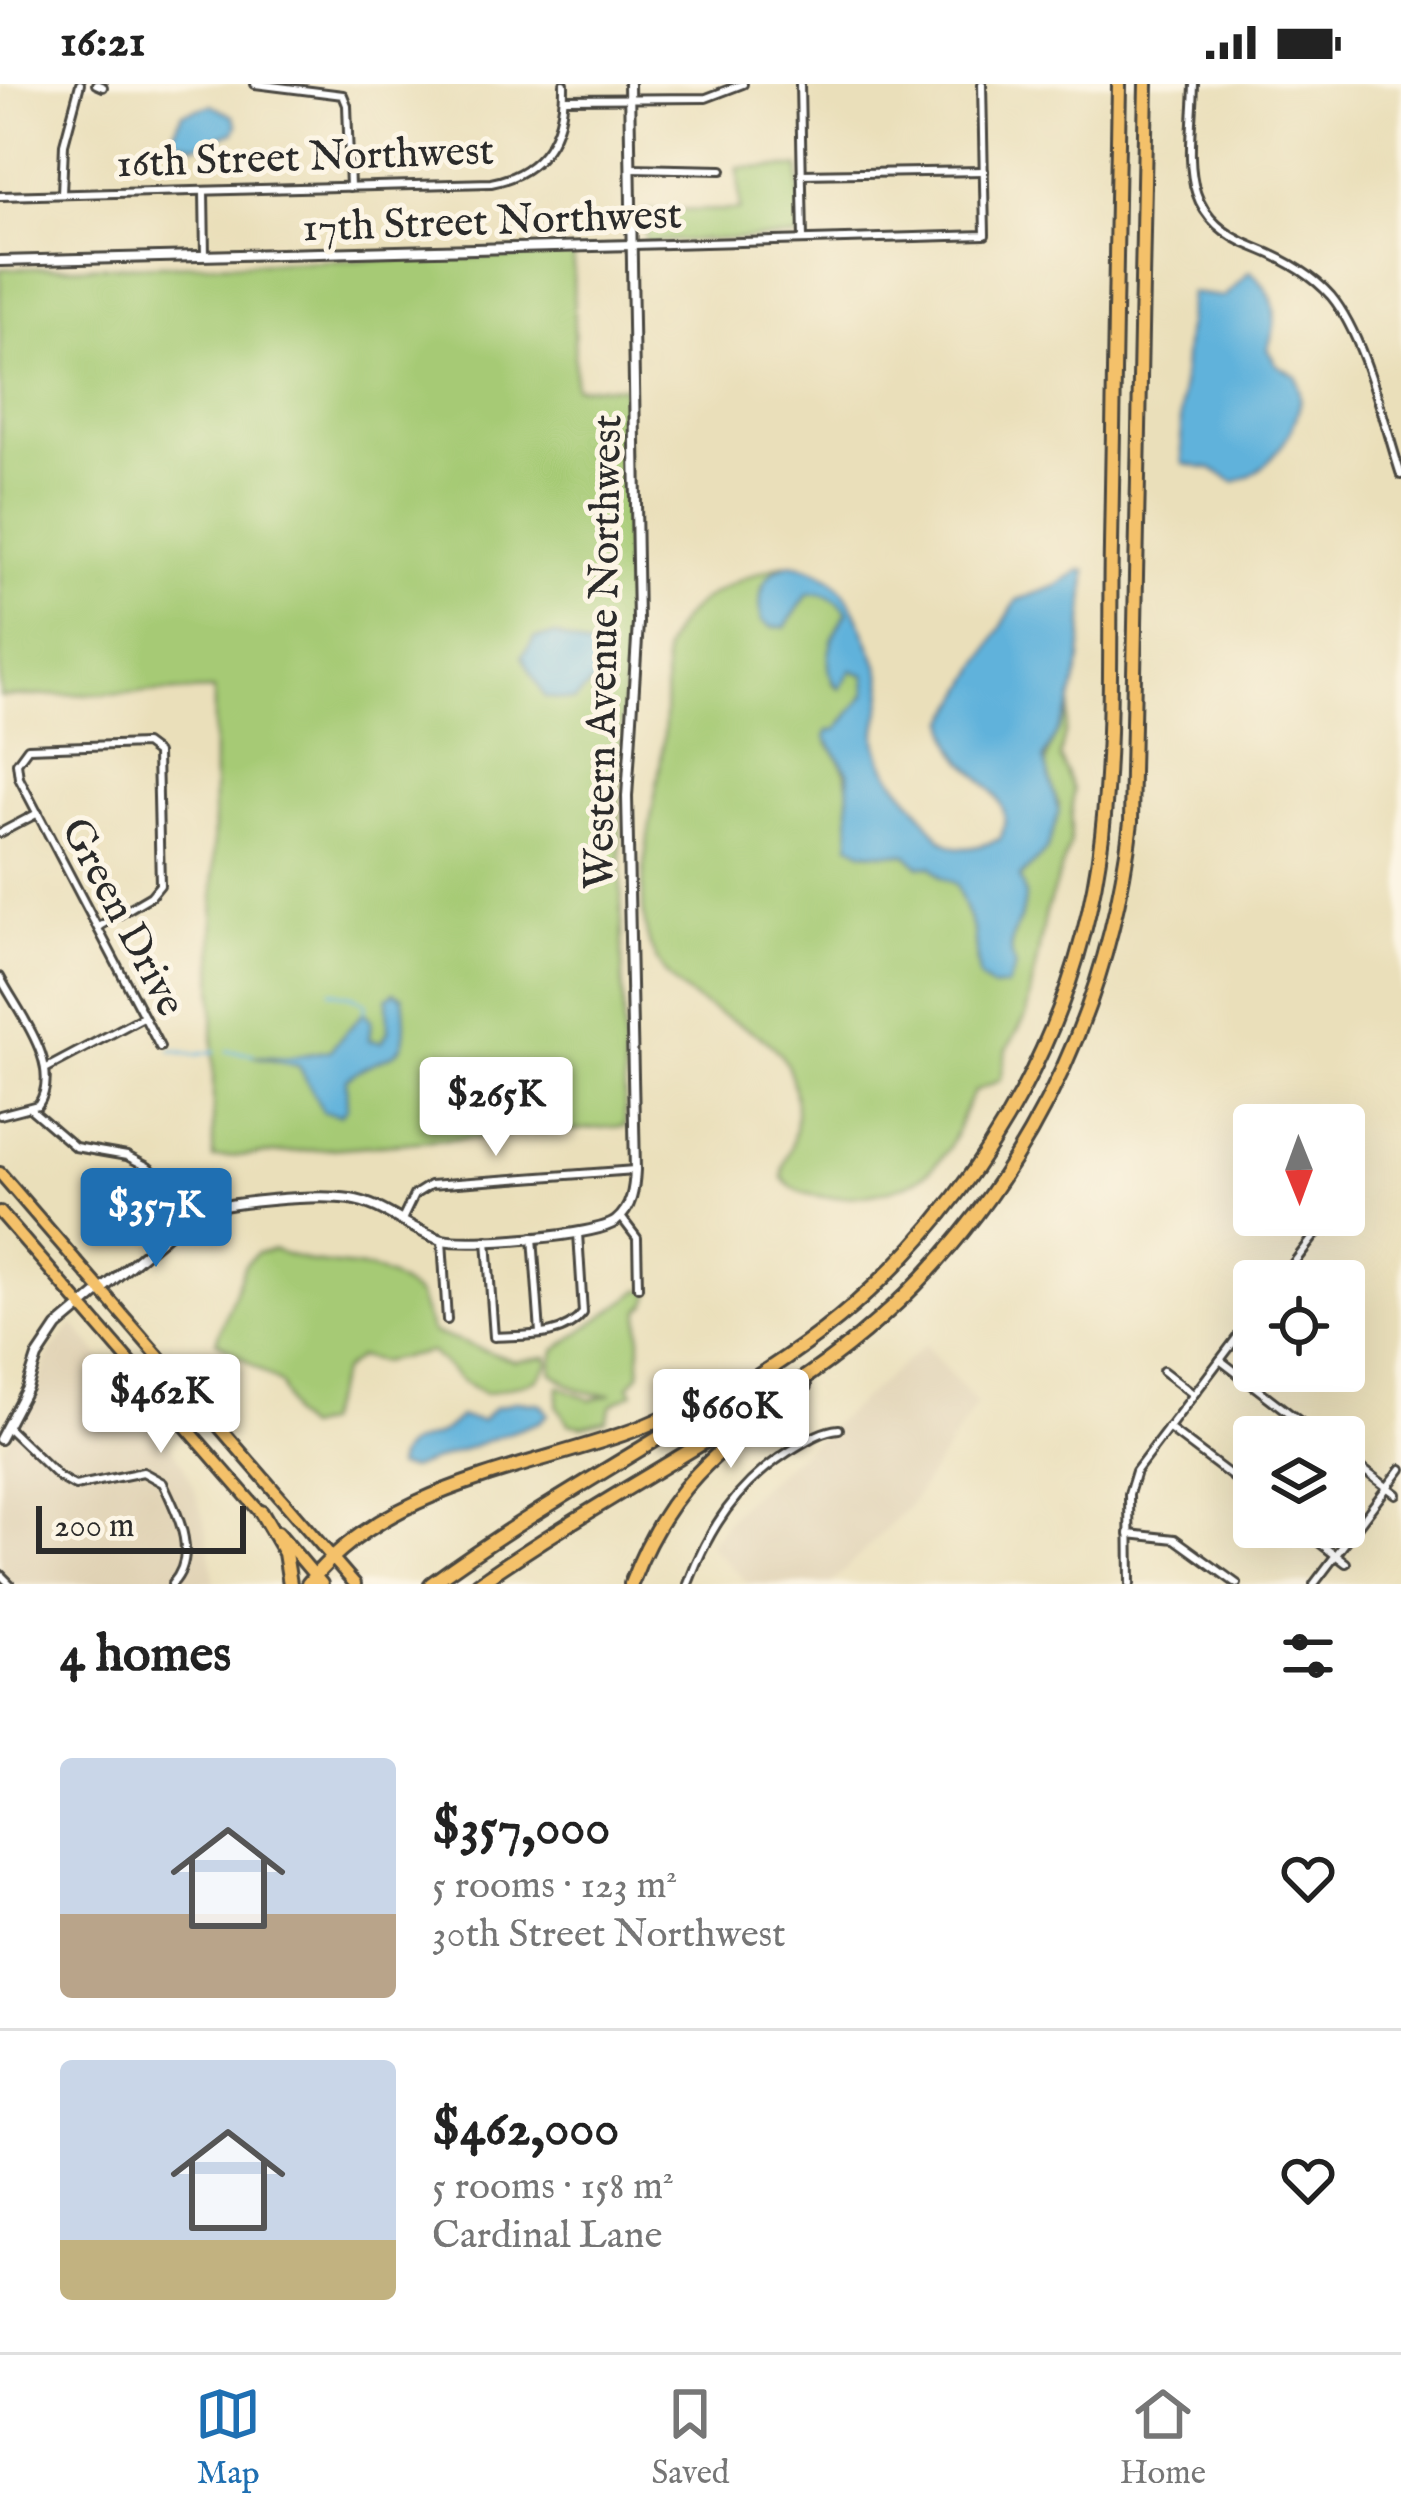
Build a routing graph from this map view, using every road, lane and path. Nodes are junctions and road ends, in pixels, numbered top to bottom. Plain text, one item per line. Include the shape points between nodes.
1 (80, 84) edge
2 (255, 84) edge
3 (564, 84) edge
4 (629, 84) edge
5 (694, 84) edge
6 (742, 84) edge
7 (800, 84) edge
8 (982, 84) edge
9 (1119, 84) edge
10 (1146, 84) edge
11 (1194, 84) edge
12 (694, 98) junction
13 (564, 99) junction
14 (630, 99) junction
15 (631, 168) junction
16 (722, 170) dead end
17 (984, 171) junction
18 (802, 174) junction
19 (350, 187) junction
20 (204, 192) junction
21 (62, 194) junction
22 (0, 196) edge
23 (802, 240) junction
24 (632, 245) junction
25 (205, 256) junction
26 (0, 261) edge
27 (1401, 475) edge
28 (38, 813) junction
29 (0, 832) edge
30 (98, 927) junction
31 (0, 976) edge
32 (143, 1017) junction
33 (160, 1047) dead end
34 (47, 1068) junction
35 (32, 1110) junction
36 (0, 1115) edge
37 (634, 1170) junction
38 (0, 1173) edge
39 (0, 1212) edge
40 (621, 1216) junction
41 (184, 1217) junction
42 (402, 1220) junction
43 (578, 1233) junction
44 (1314, 1236) edge
45 (532, 1237) junction
46 (442, 1239) junction
47 (487, 1240) junction
48 (1296, 1260) edge
49 (638, 1287) dead end
50 (99, 1290) junction
51 (898, 1303) junction
52 (80, 1306) junction
53 (447, 1320) dead end
54 (540, 1334) junction
55 (810, 1340) junction
56 (1233, 1343) edge
57 (1220, 1360) junction
58 (1162, 1371) dead end
59 (1194, 1394) junction
60 (1293, 1416) edge
61 (7, 1427) junction
62 (1168, 1428) junction
63 (839, 1429) dead end
64 (0, 1439) edge
65 (1401, 1469) edge
66 (1365, 1471) edge
67 (1233, 1477) edge
68 (1387, 1488) junction
69 (1396, 1494) dead end
70 (261, 1512) junction
71 (1129, 1534) junction
72 (1327, 1548) edge
73 (1336, 1555) junction
74 (333, 1557) junction
75 (1346, 1563) dead end
76 (0, 1574) edge
77 (315, 1581) edge
78 (10, 1584) edge
79 (172, 1584) edge
80 (290, 1584) edge
81 (355, 1584) edge
82 (431, 1584) edge
83 (478, 1584) edge
84 (631, 1584) edge
85 (688, 1584) edge
86 (1130, 1584) edge
87 (1238, 1584) edge
88 (1313, 1584) edge

1 - 21 street via 64,144
2 - 19 street via 343,95
3 - 13 street
4 - 14 street, Western Avenue Northwest
5 - 12 street
6 - 12 street
7 - 18 street
8 - 17 street
9 - 55 highway via 1106,795 1082,942 1029,1079 976,1169 907,1254
10 - 51 highway via 1134,777 1117,911 1084,1023 1034,1130 962,1233
11 - 27 street via 1192,166 1202,208 1219,230 1294,266 1330,295 1358,345
12 - 14 street
13 - 14 street
13 - 19 street, 16th Street Northwest via 553,143 520,175
14 - 15 street, Western Avenue Northwest
15 - 16 street
15 - 24 street, Western Avenue Northwest
17 - 18 street
17 - 23 street, 17th Street Northwest via 985,235
18 - 23 street
19 - 20 street, 16th Street Northwest
20 - 21 street, 16th Street Northwest
20 - 25 street
21 - 22 street, 16th Street Northwest
23 - 24 street, 17th Street Northwest
24 - 25 street, 17th Street Northwest
24 - 37 street, Western Avenue Northwest via 638,623 627,796
25 - 26 street, 17th Street Northwest
28 - 29 street
28 - 30 street, Green Drive
28 - 30 street, Green Drive via 16,770 23,747 145,744 158,753 160,885
30 - 32 street, Green Drive
31 - 34 street
32 - 33 street, Green Drive
32 - 34 street
34 - 35 street via 44,1096
35 - 36 street
35 - 41 street via 75,1148 148,1167
37 - 40 street, Western Avenue Northwest
37 - 42 street via 426,1186
38 - 50 highway
39 - 52 highway
40 - 43 street
40 - 49 street via 637,1238
41 - 42 street via 339,1198
41 - 50 street
42 - 46 street
43 - 45 street
43 - 54 street via 583,1312 562,1331
44 - 48 street
45 - 47 street
45 - 54 street
46 - 47 street
46 - 53 street
47 - 54 street via 494,1337
50 - 52 street
50 - 74 highway
51 - 83 highway via 808,1375
51 - 84 highway via 714,1454 655,1529
52 - 61 street via 45,1343
52 - 70 highway
55 - 74 highway via 646,1426 418,1501
55 - 82 highway
56 - 57 street
57 - 59 street
57 - 60 street
58 - 59 street
59 - 62 street
61 - 64 street
61 - 79 street via 75,1486 142,1472 163,1483 187,1555
62 - 67 street
62 - 71 street via 1133,1478
63 - 85 street via 812,1438 748,1483 710,1533
65 - 68 street
66 - 68 street
68 - 69 street
68 - 73 street
70 - 77 highway
70 - 80 highway via 285,1553
71 - 86 street
71 - 87 street via 1174,1539
72 - 73 street
73 - 75 street
73 - 88 street
74 - 77 highway
74 - 81 highway
76 - 78 street

